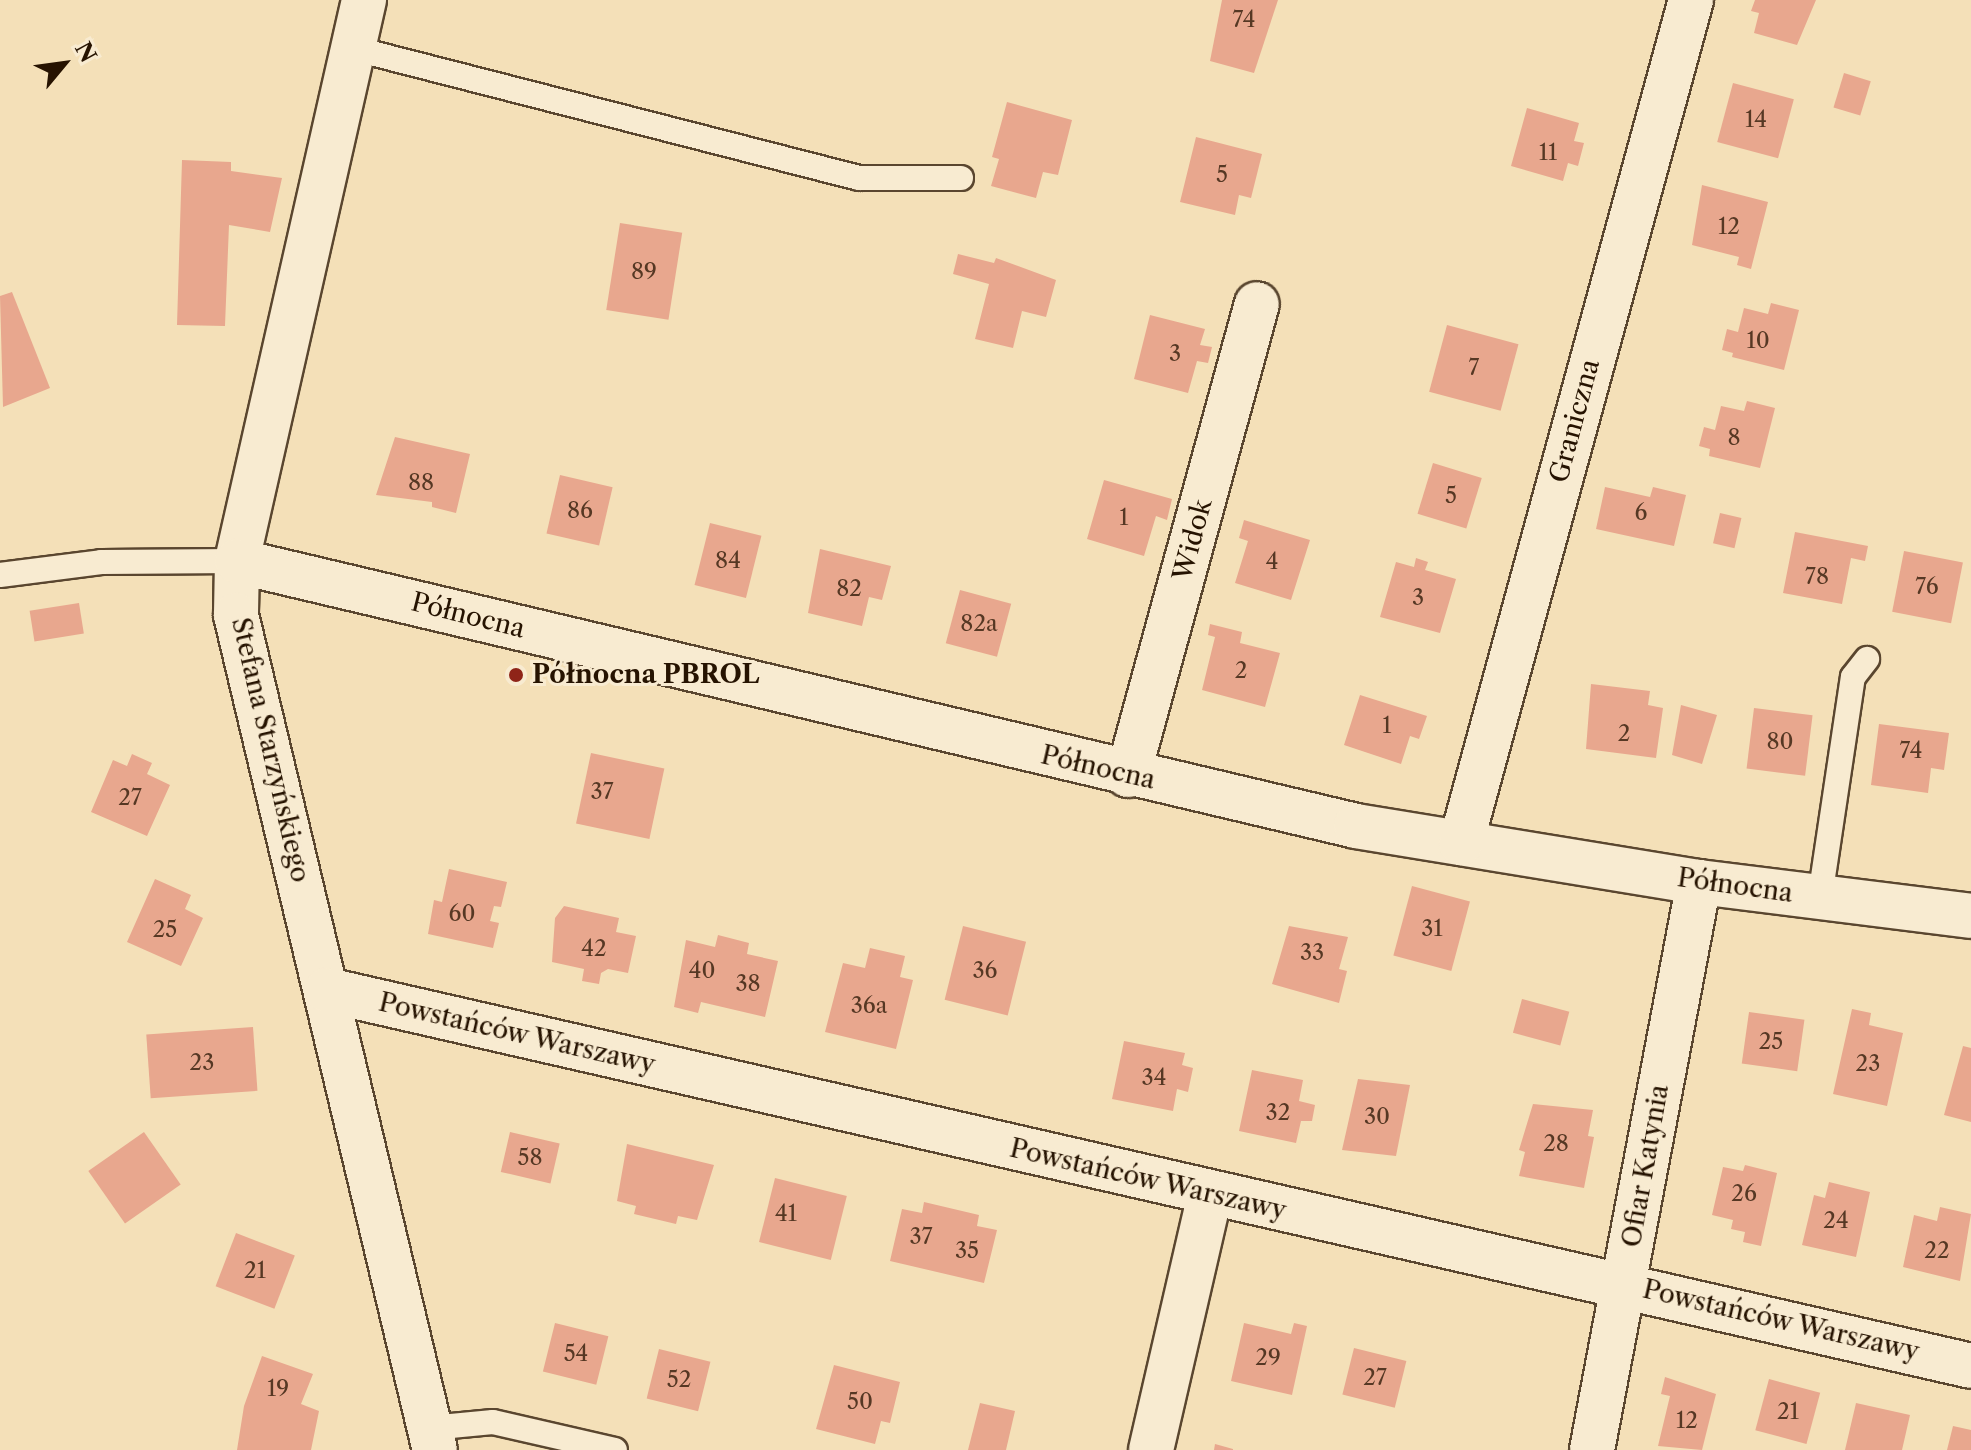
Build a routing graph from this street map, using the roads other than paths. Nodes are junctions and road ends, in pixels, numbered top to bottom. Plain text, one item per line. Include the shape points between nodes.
1 (364, 0) edge
2 (1691, 0) edge
3 (352, 48) junction
4 (961, 178) dead end
5 (1257, 304) dead end
6 (237, 561) junction
7 (0, 575) edge
8 (1867, 659) dead end
9 (1128, 775) junction
10 (1461, 843) junction
11 (1699, 882) junction
12 (1820, 897) junction
13 (1971, 916) edge
14 (327, 990) junction
15 (1210, 1195) junction
16 (1625, 1284) junction
17 (1971, 1366) edge
18 (433, 1439) edge
19 (615, 1450) edge
20 (1151, 1450) edge
21 (1592, 1450) edge

1 - 3 street, Stefana Starzyńskiego
2 - 10 street, Graniczna
3 - 4 lane via 859,178
3 - 6 street, Stefana Starzyńskiego
5 - 9 street, Widok
6 - 7 lane via 101,562
6 - 9 street, Północna
6 - 14 street, Stefana Starzyńskiego via 236,615
8 - 12 lane via 1853,677
9 - 10 street, Północna via 1356,826
10 - 11 street, Północna
11 - 12 street, Północna
11 - 16 street, Ofiar Katynia
12 - 13 street, Północna
14 - 15 street, Powstańców Warszawy
14 - 18 street, Stefana Starzyńskiego
15 - 16 street, Powstańców Warszawy
15 - 20 street
16 - 17 street, Powstańców Warszawy
16 - 21 street, Ofiar Katynia
18 - 19 lane via 493,1422

